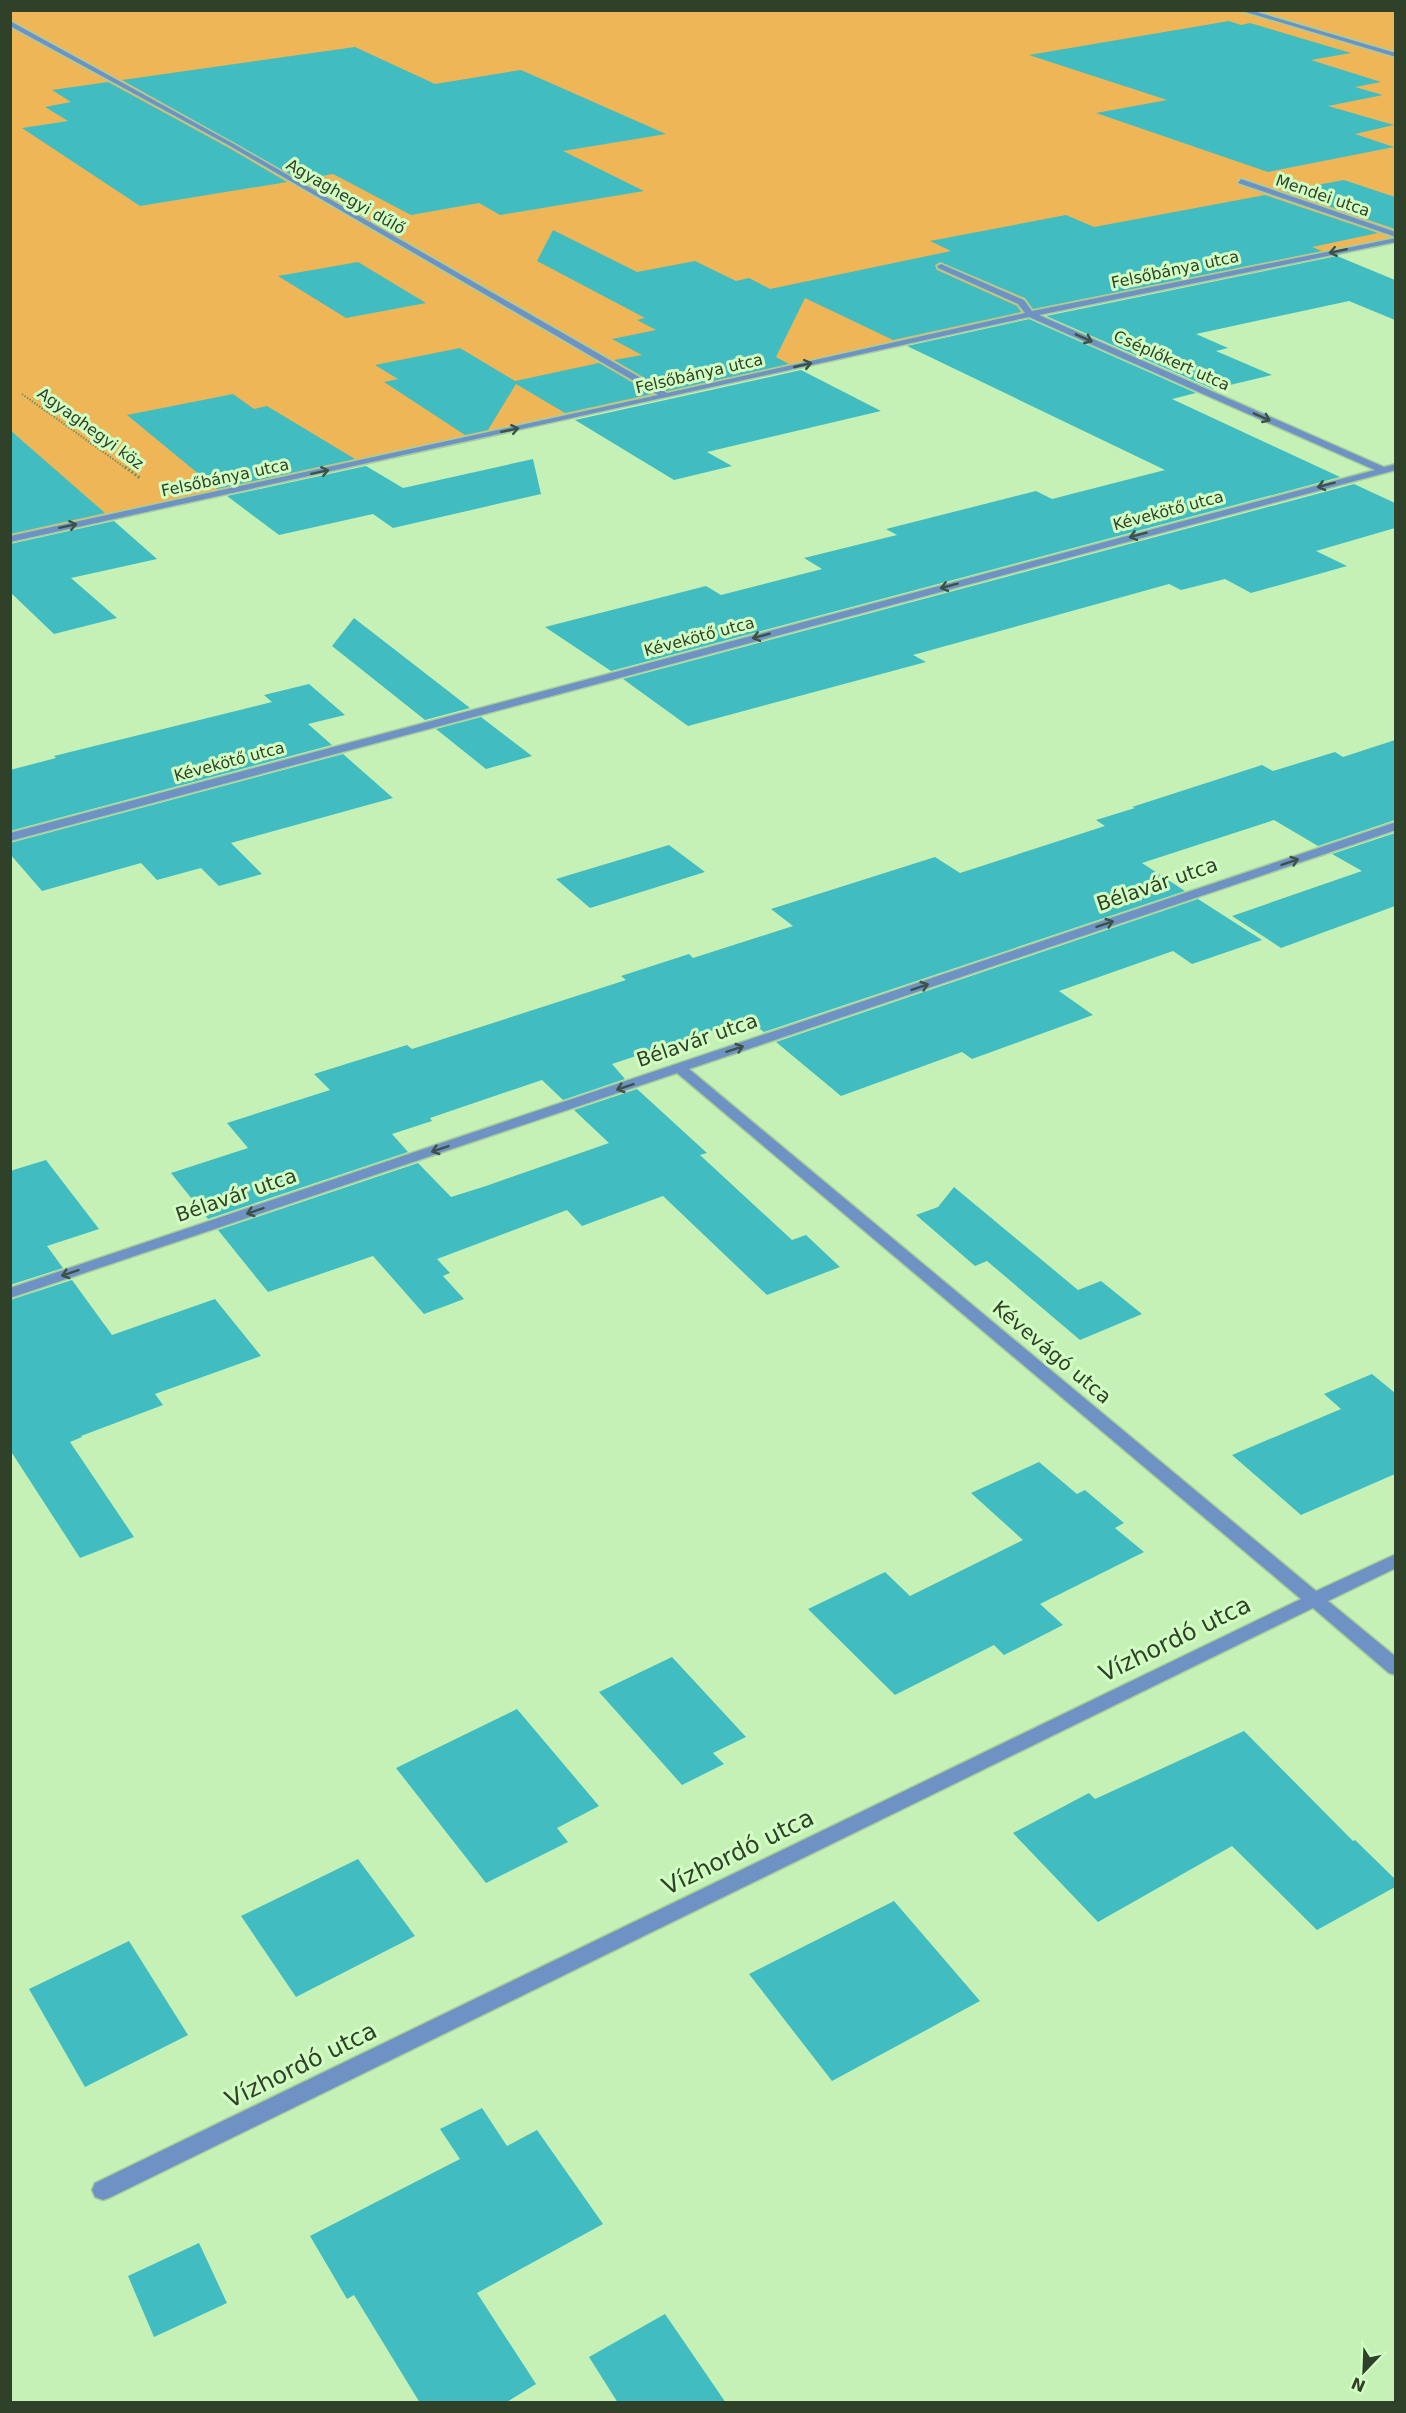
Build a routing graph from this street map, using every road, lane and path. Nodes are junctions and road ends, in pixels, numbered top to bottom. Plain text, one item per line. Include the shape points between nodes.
1 (1242, 10) edge
2 (10, 23) edge
3 (1395, 55) edge
4 (1241, 181) dead end
5 (1395, 235) edge
6 (1395, 240) edge
7 (941, 266) dead end
8 (1030, 314) junction
9 (22, 394) dead end
10 (666, 396) junction
11 (1395, 467) edge
12 (1383, 470) junction
13 (1395, 476) edge
14 (174, 503) junction
15 (10, 538) edge
16 (1395, 826) edge
17 (10, 837) edge
18 (680, 1068) junction
19 (10, 1293) edge
20 (1395, 1560) edge
21 (1314, 1599) junction
22 (1395, 1668) edge
23 (103, 2190) dead end

1 - 3 street
2 - 10 street, Agyaghegyi dűlő via 232,145
4 - 5 street, Mendei utca
6 -> 8 street, Felsőbánya utca
7 - 8 street, Cséplőkert utca via 1021,302
10 -> 8 street, Felsőbánya utca
8 -> 12 street, Cséplőkert utca
9 - 14 path, Agyaghegyi köz
14 -> 10 street, Felsőbánya utca
11 - 12 street, Kévekötő utca
12 - 13 street, Cséplőkert utca
12 -> 17 street, Kévekötő utca
15 -> 14 street, Felsőbánya utca
18 -> 16 street, Bélavár utca
18 -> 19 street, Bélavár utca
18 - 21 street, Kévevágó utca
20 - 21 street, Vízhordó utca
21 - 22 street, Kévevágó utca
21 - 23 street, Vízhordó utca

